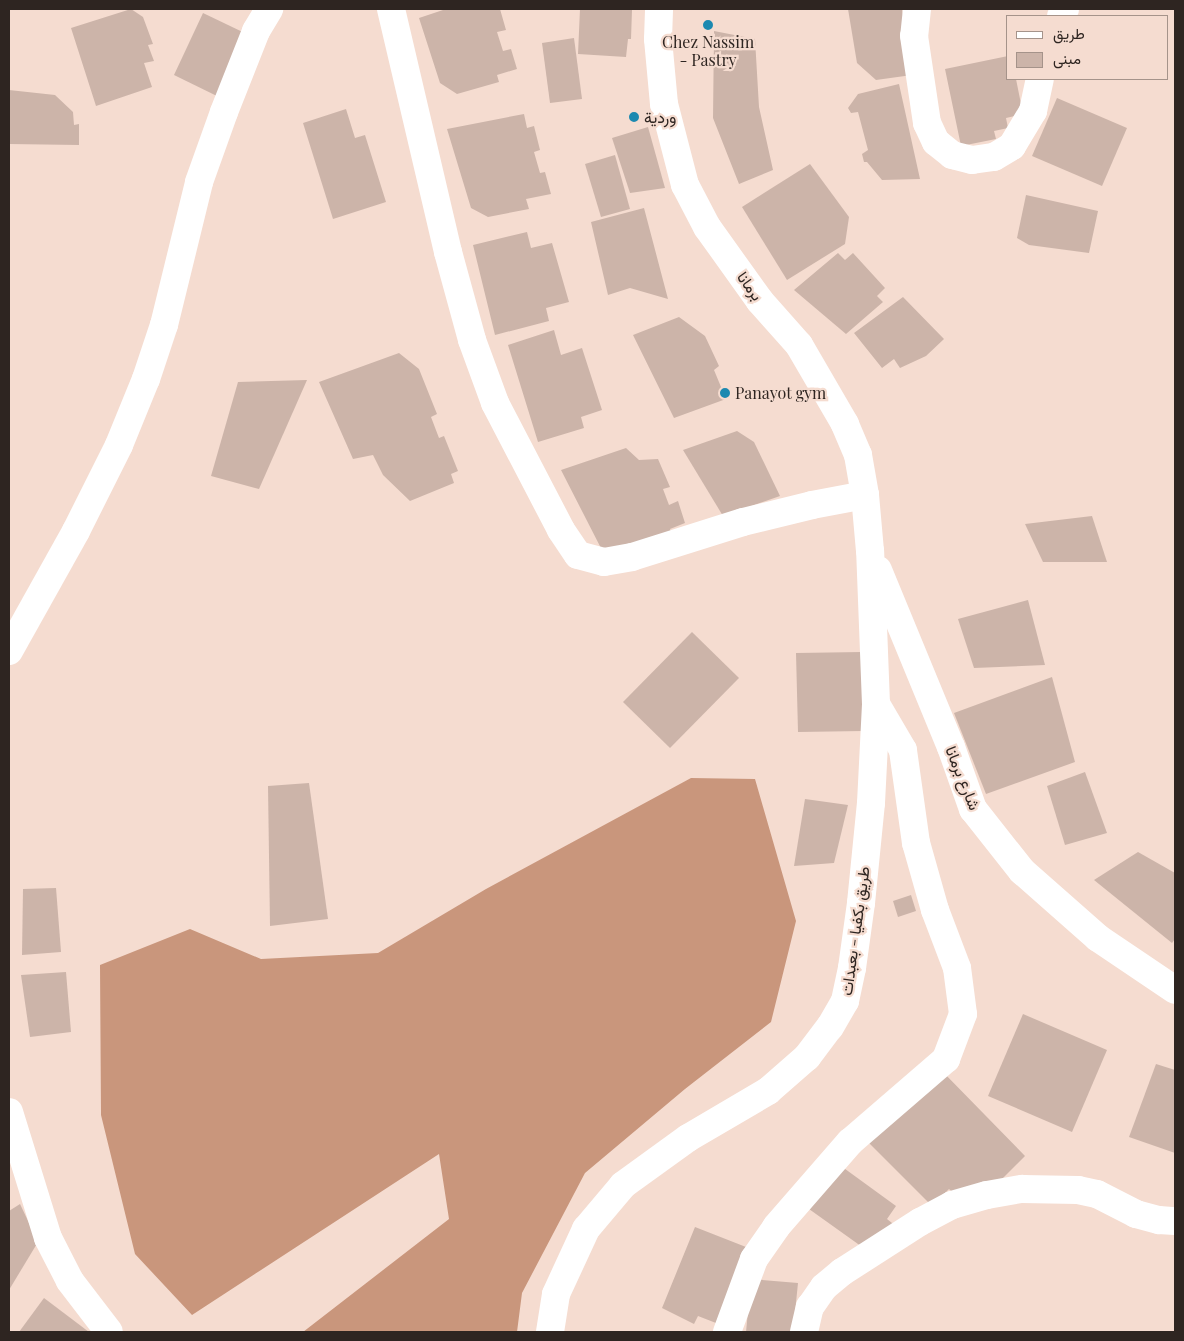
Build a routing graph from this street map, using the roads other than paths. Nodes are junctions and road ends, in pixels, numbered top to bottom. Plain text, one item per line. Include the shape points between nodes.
1 (270, 9) edge
2 (391, 9) edge
3 (659, 9) edge
4 (918, 9) edge
5 (1040, 80) edge
6 (865, 495) junction
7 (870, 551) junction
8 (9, 651) edge
9 (876, 704) junction
10 (1175, 990) edge
11 (9, 1112) edge
12 (15, 1164) edge
13 (1175, 1221) edge
14 (109, 1332) edge
15 (550, 1332) edge
16 (727, 1332) edge
17 (804, 1332) edge

1 - 8 street via 256,31 199,182 164,325 140,396 76,531
2 - 6 street via 472,340 495,403 561,530 578,555 604,562 632,557 743,522 812,504
3 - 6 street, برمانا via 658,39 664,104 685,186 707,227 760,301 799,345 820,380 858,454
4 - 5 street via 914,36 927,123 936,142 952,155 972,160 994,157 1012,146 1033,111
6 - 7 street, برمانا
7 - 9 street, طريق بكفيا - بعبدات
7 - 10 street, شارع برمانا via 973,809 1022,871 1098,938
9 - 15 street, طريق بكفيا - بعبدات via 861,903 845,1001 807,1057 768,1090 688,1138 622,1185 586,1229 556,1294
9 - 16 street via 903,750 916,843 957,968 963,1014 946,1059 850,1142 776,1228 754,1259
11 - 12 street
12 - 14 street via 70,1281
13 - 17 street via 1136,1214 1097,1194 1078,1190 1022,1189 952,1205 920,1222 824,1287 810,1307

